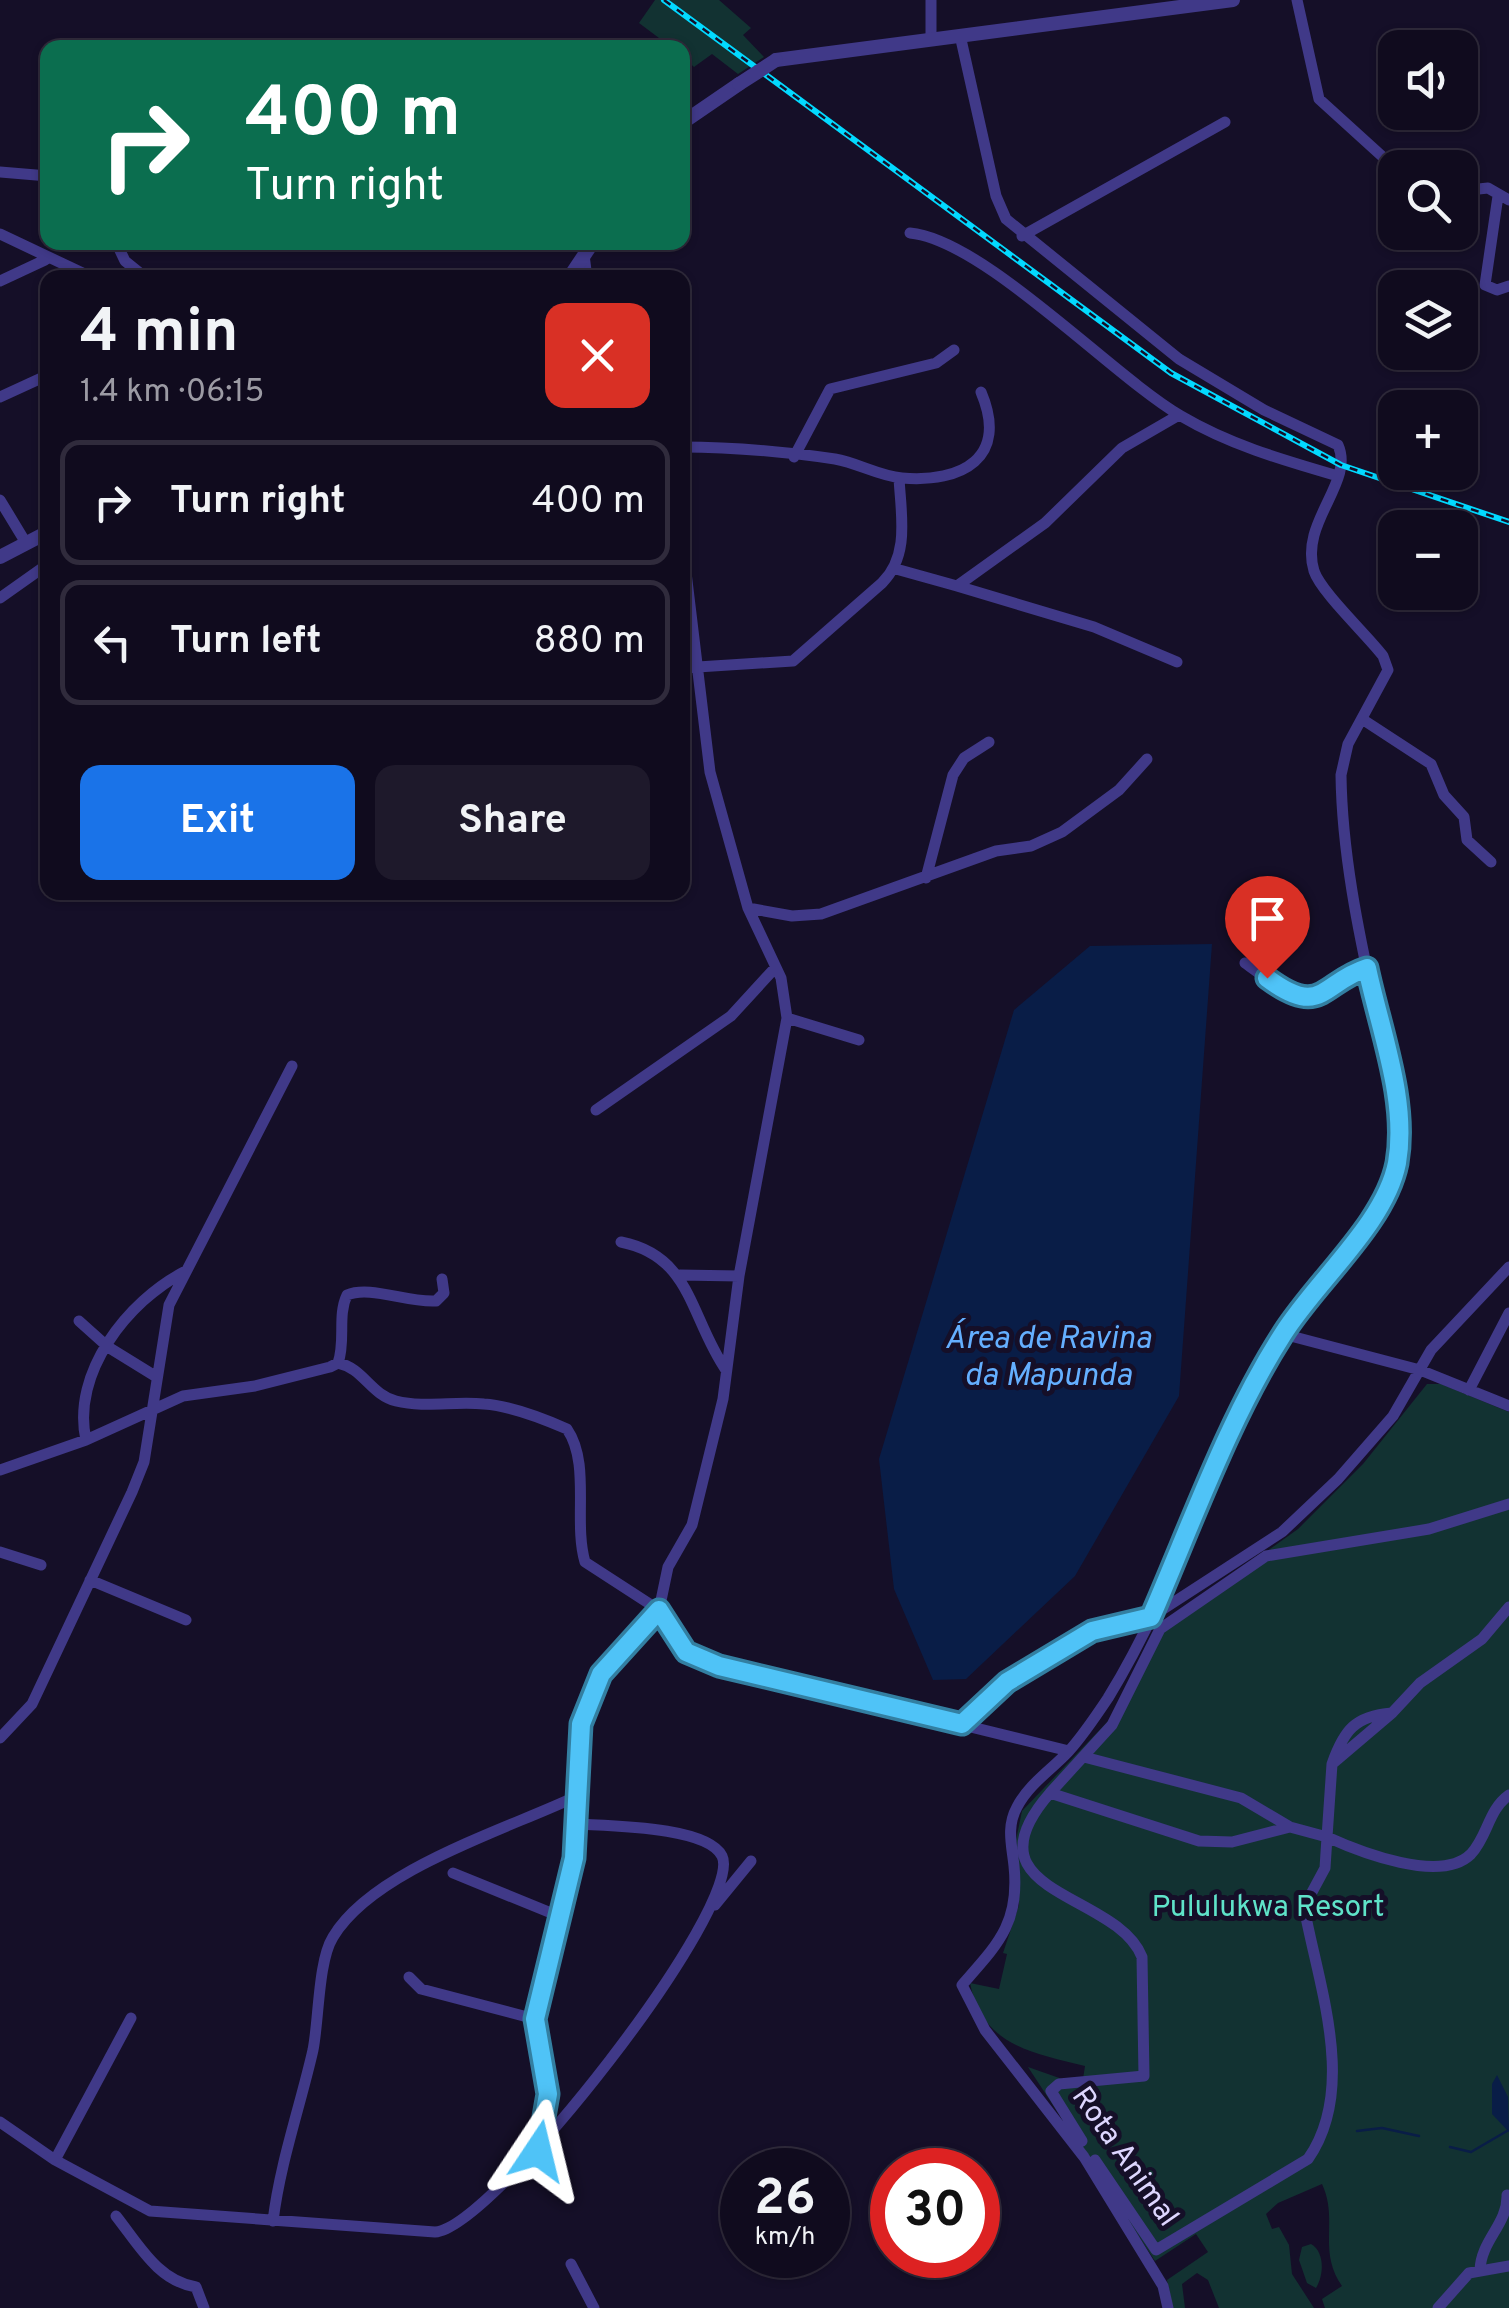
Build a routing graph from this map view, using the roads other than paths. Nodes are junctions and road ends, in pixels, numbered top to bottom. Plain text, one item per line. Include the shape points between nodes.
1 (931, 0) edge
2 (1230, 0) edge
3 (1297, 0) edge
4 (960, 35) junction
5 (931, 40) junction
6 (690, 117) edge
7 (1225, 122) dead end
8 (1378, 152) edge
9 (0, 172) edge
10 (40, 175) edge
11 (1478, 189) edge
12 (1504, 198) edge
13 (910, 233) dead end
14 (0, 234) edge
15 (1022, 236) junction
16 (120, 250) edge
17 (46, 260) dead end
18 (76, 270) edge
19 (137, 270) edge
20 (0, 281) edge
21 (1509, 286) edge
22 (954, 350) dead end
23 (40, 378) edge
24 (981, 392) dead end
25 (0, 396) edge
26 (1179, 415) junction
27 (690, 447) edge
28 (794, 457) junction
29 (1338, 476) junction
30 (899, 478) junction
31 (0, 500) edge
32 (40, 536) edge
33 (26, 543) junction
34 (0, 557) edge
35 (896, 569) junction
36 (40, 570) edge
37 (956, 586) junction
38 (0, 598) edge
39 (1177, 662) dead end
40 (690, 667) edge
41 (690, 672) edge
42 (1362, 719) junction
43 (989, 742) dead end
44 (1147, 759) dead end
45 (1490, 862) dead end
46 (926, 878) junction
47 (748, 908) junction
48 (1245, 962) dead end
49 (775, 968) junction
50 (1367, 968) junction
51 (787, 1018) junction
52 (858, 1040) dead end
53 (292, 1066) dead end
54 (596, 1110) dead end
55 (621, 1242) dead end
56 (1509, 1267) edge
57 (184, 1272) junction
58 (680, 1275) junction
59 (738, 1276) junction
60 (442, 1279) dead end
61 (1509, 1314) edge
62 (80, 1321) dead end
63 (1283, 1334) junction
64 (108, 1347) junction
65 (338, 1363) junction
66 (726, 1370) junction
67 (1420, 1370) junction
68 (155, 1376) junction
69 (1469, 1390) junction
70 (1509, 1406) edge
71 (154, 1413) junction
72 (86, 1440) junction
73 (0, 1470) edge
74 (1509, 1504) edge
75 (0, 1552) edge
76 (42, 1565) dead end
77 (90, 1580) junction
78 (1509, 1607) edge
79 (659, 1610) junction
80 (1151, 1617) junction
81 (186, 1620) dead end
82 (962, 1724) junction
83 (0, 1738) edge
84 (1069, 1751) junction
85 (1084, 1757) junction
86 (1050, 1793) junction
87 (1509, 1795) edge
88 (575, 1797) junction
89 (577, 1824) junction
90 (1290, 1827) junction
91 (1328, 1838) junction
92 (751, 1861) dead end
93 (453, 1873) dead end
94 (561, 1917) junction
95 (702, 1920) junction
96 (410, 1977) dead end
97 (131, 2018) dead end
98 (535, 2019) junction
99 (0, 2122) edge
100 (538, 2151) junction
101 (55, 2160) junction
102 (1507, 2195) edge
103 (116, 2216) dead end
104 (273, 2221) junction
105 (571, 2264) dead end
106 (1509, 2266) edge
107 (1480, 2270) junction
108 (204, 2308) edge
109 (594, 2308) edge
110 (1168, 2308) edge
111 (1438, 2308) edge

1 - 5 street
2 - 4 street
3 - 8 street via 1320,99
4 - 5 street
4 - 15 street via 996,196
5 - 6 street, bridge via 776,60
7 - 15 street
9 - 10 street
11 - 12 street
12 - 21 street via 1485,285
13 - 26 street via 934,238 993,273
14 - 18 street
15 - 29 street via 1179,360 1338,444
16 - 19 street
17 - 20 street
22 - 28 street via 936,363 830,390
23 - 25 street
24 - 30 street via 990,431 985,451 970,468 940,478
26 - 29 street via 1245,448
26 - 37 street via 1122,448 1044,522
27 - 28 street
28 - 30 street via 838,460
29 - 42 street via 1312,532 1311,554 1315,576 1386,662
30 - 35 street via 902,544
31 - 33 street
32 - 33 street
33 - 34 street
35 - 37 street
35 - 40 street via 792,661
36 - 38 street
37 - 39 street via 1094,627
41 - 47 street
42 - 45 street via 1431,764 1444,795 1464,817 1466,840
42 - 50 street via 1348,744 1341,790
43 - 46 street via 964,758 953,775
44 - 46 street via 1119,790 1062,832
46 - 47 street via 821,914
47 - 49 street
48 - 50 street via 1278,986 1316,997
49 - 51 street
49 - 54 street via 731,1016
50 - 63 street via 1398,1108 1396,1168 1382,1203
51 - 52 street
51 - 59 street
53 - 57 street
55 - 58 street via 641,1246
56 - 67 street via 1459,1316
57 - 64 street via 132,1308
57 - 68 street via 169,1306
58 - 59 street
58 - 66 street
59 - 66 street
60 - 65 street via 444,1293 436,1301 347,1295
61 - 69 street
62 - 64 street
63 - 67 street
63 - 80 street
64 - 68 street
64 - 72 street via 87,1395
65 - 71 street via 255,1386 183,1396
65 - 79 street via 401,1402 484,1404 567,1429 578,1458 585,1562
66 - 79 street via 706,1479 692,1525 668,1566
67 - 69 street
67 - 80 street via 1383,1428 1282,1532
68 - 71 street
69 - 70 street
71 - 72 street
71 - 77 street via 144,1462
72 - 73 street
74 - 85 street, Rota Animal via 1429,1528 1266,1556 1160,1629 1112,1725
75 - 76 street
77 - 81 street
77 - 83 street via 32,1704
78 - 91 street, Rota Animal via 1482,1639 1420,1683 1392,1713 1356,1721 1332,1764
79 - 82 street via 686,1652 719,1666
79 - 88 street via 601,1674 588,1700
80 - 82 street via 1092,1631 1007,1682
80 - 84 street via 1108,1698
82 - 84 street
84 - 110 street via 1031,1785 1015,1810 1009,1832 1014,1900 1006,1932 962,1985 963,1993 1084,2156 1163,2286
85 - 86 street, Rota Animal
85 - 90 street via 1241,1798
86 - 90 street via 1199,1841 1232,1842
86 - 91 street, Rota Animal via 1030,1825 1024,1856 1039,1883 1136,1940 1145,2068 1137,2079 1058,2084 1052,2091 1156,2250 1308,2159 1321,2137 1330,2102 1328,2009 1304,1907 1324,1868
87 - 91 street via 1458,1864 1400,1862
88 - 89 street
88 - 104 street via 428,1859 350,1916 330,1940
89 - 94 street
89 - 95 street via 646,1828 720,1851 722,1879
90 - 91 street
92 - 95 street
93 - 94 street
94 - 98 street
95 - 100 street via 641,2021
96 - 98 street via 421,1989
97 - 101 street
98 - 100 street via 548,2094
99 - 101 street
100 - 104 street via 446,2232
101 - 104 street via 150,2210
102 - 107 street via 1506,2214 1483,2246
103 - 108 street via 162,2273 196,2287
105 - 109 street
106 - 107 street
107 - 111 street via 1460,2279

